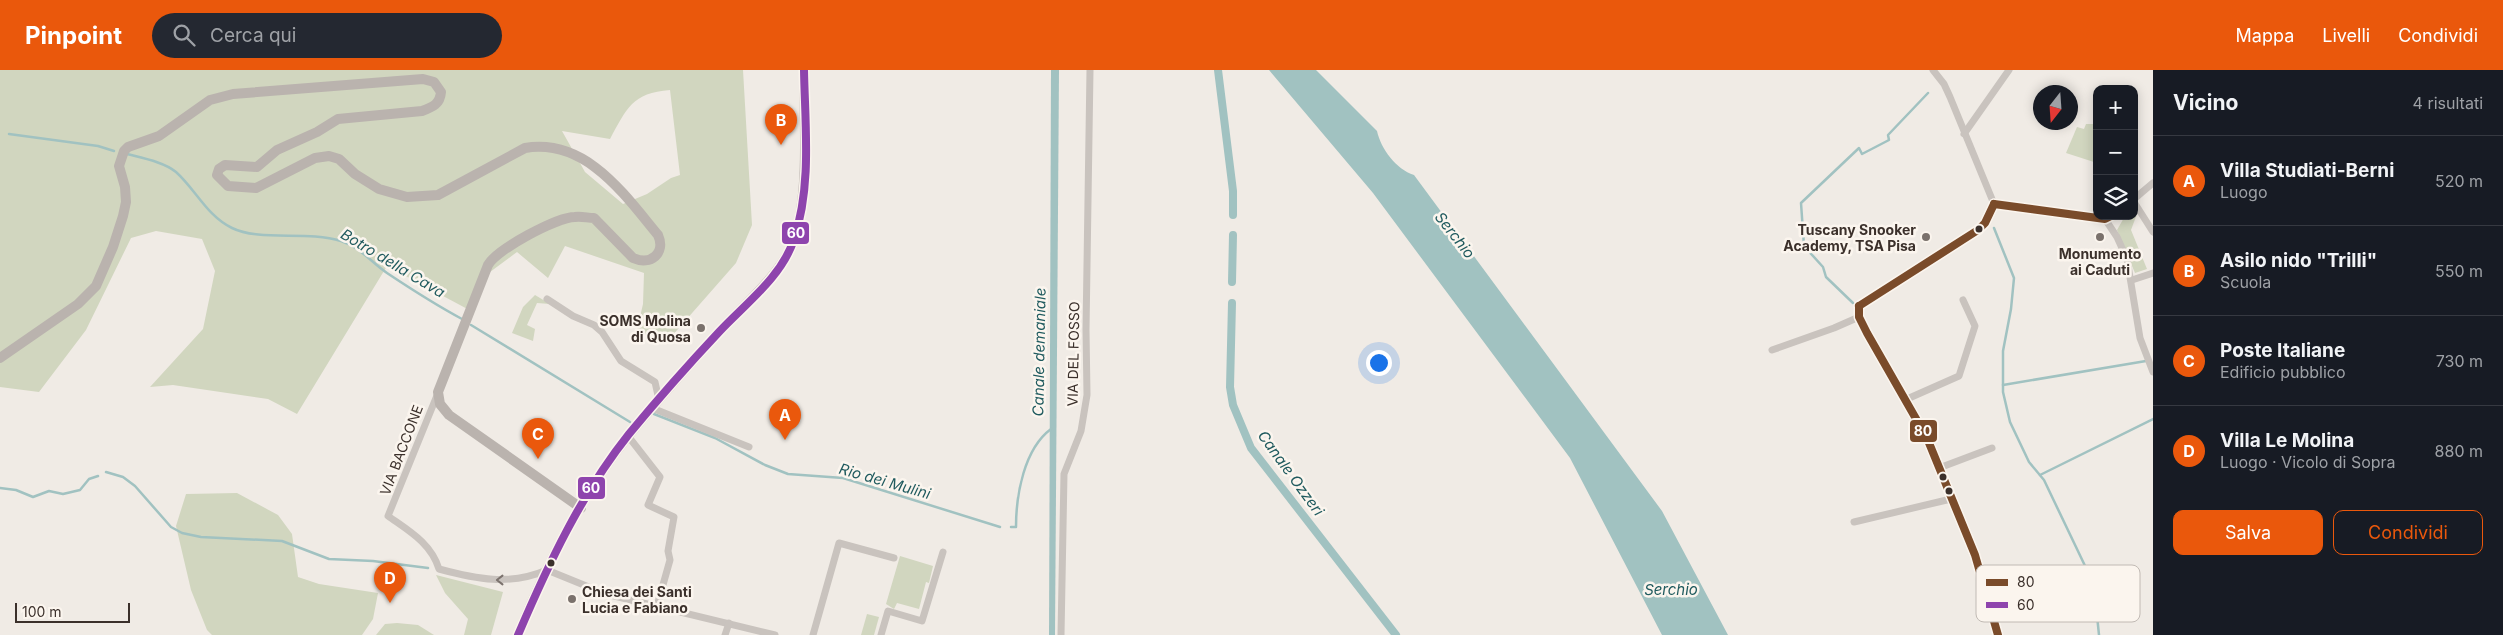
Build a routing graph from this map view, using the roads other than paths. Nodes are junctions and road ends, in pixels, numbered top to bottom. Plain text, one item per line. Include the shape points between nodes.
1 (804, 70) edge
2 (1090, 70) edge
3 (1933, 70) edge
4 (2009, 70) edge
5 (1964, 134) junction
6 (2153, 183) edge
7 (2138, 197) edge
8 (1994, 204) junction
9 (2138, 208) edge
10 (2093, 216) edge
11 (2109, 220) edge
12 (2153, 232) edge
13 (2153, 273) edge
14 (2132, 280) junction
15 (548, 299) dead end
16 (1963, 300) dead end
17 (1859, 317) junction
18 (1772, 350) dead end
19 (0, 358) edge
20 (2153, 372) edge
21 (438, 392) junction
22 (1907, 399) junction
23 (656, 404) junction
24 (628, 436) junction
25 (749, 447) dead end
26 (1992, 448) dead end
27 (1939, 468) junction
28 (1951, 499) junction
29 (581, 508) junction
30 (1854, 522) dead end
31 (943, 552) dead end
32 (894, 558) dead end
33 (1978, 565) edge
34 (547, 570) junction
35 (657, 606) junction
36 (1994, 622) edge
37 (729, 623) junction
38 (518, 635) edge
39 (725, 635) edge
40 (775, 635) edge
41 (813, 635) edge
42 (881, 635) edge
43 (1061, 635) edge
44 (1998, 635) edge

1 - 23 street via 803,177 794,240 770,277
2 - 43 street, VIA DEL FOSSO via 1087,395 1081,431 1064,474
3 - 5 street via 1944,84
4 - 5 street
5 - 8 street
6 - 7 street
8 - 10 street
8 - 17 street via 1978,230 1859,306
9 - 12 street
11 - 14 street via 2127,259
13 - 14 street
14 - 20 street via 2140,338
15 - 23 street via 594,325 621,361 655,382
16 - 22 street via 1975,326 1959,376
17 - 18 street
17 - 22 street
19 - 21 street via 78,304 96,286 123,216 125,186 118,166 128,147 159,136 210,100 233,94 423,79 434,82 441,92 441,99 435,106 422,111 338,119 277,150 257,167 225,165 217,175 228,186 256,188 316,158 329,156 339,159 379,189 407,197 438,195 525,148 550,146 588,161 603,173 661,242 654,258 641,261 633,258 594,218 573,216 516,241 488,265
21 - 29 street via 440,404 449,414
34 -> 21 street, VIA BACCONE via 532,576 492,580 439,568 422,540 388,516
22 - 27 street
23 - 24 street
23 - 25 street
24 - 29 street
24 - 35 street via 660,477 648,505 674,517 668,551 670,560
26 - 27 street
27 - 28 street
28 - 30 street
28 - 33 street
29 - 34 street
31 - 42 street via 922,621 888,611
32 - 41 street via 839,543
34 - 35 street via 595,591
34 - 38 street
35 - 37 street
36 - 44 street
37 - 39 street
37 - 40 street

